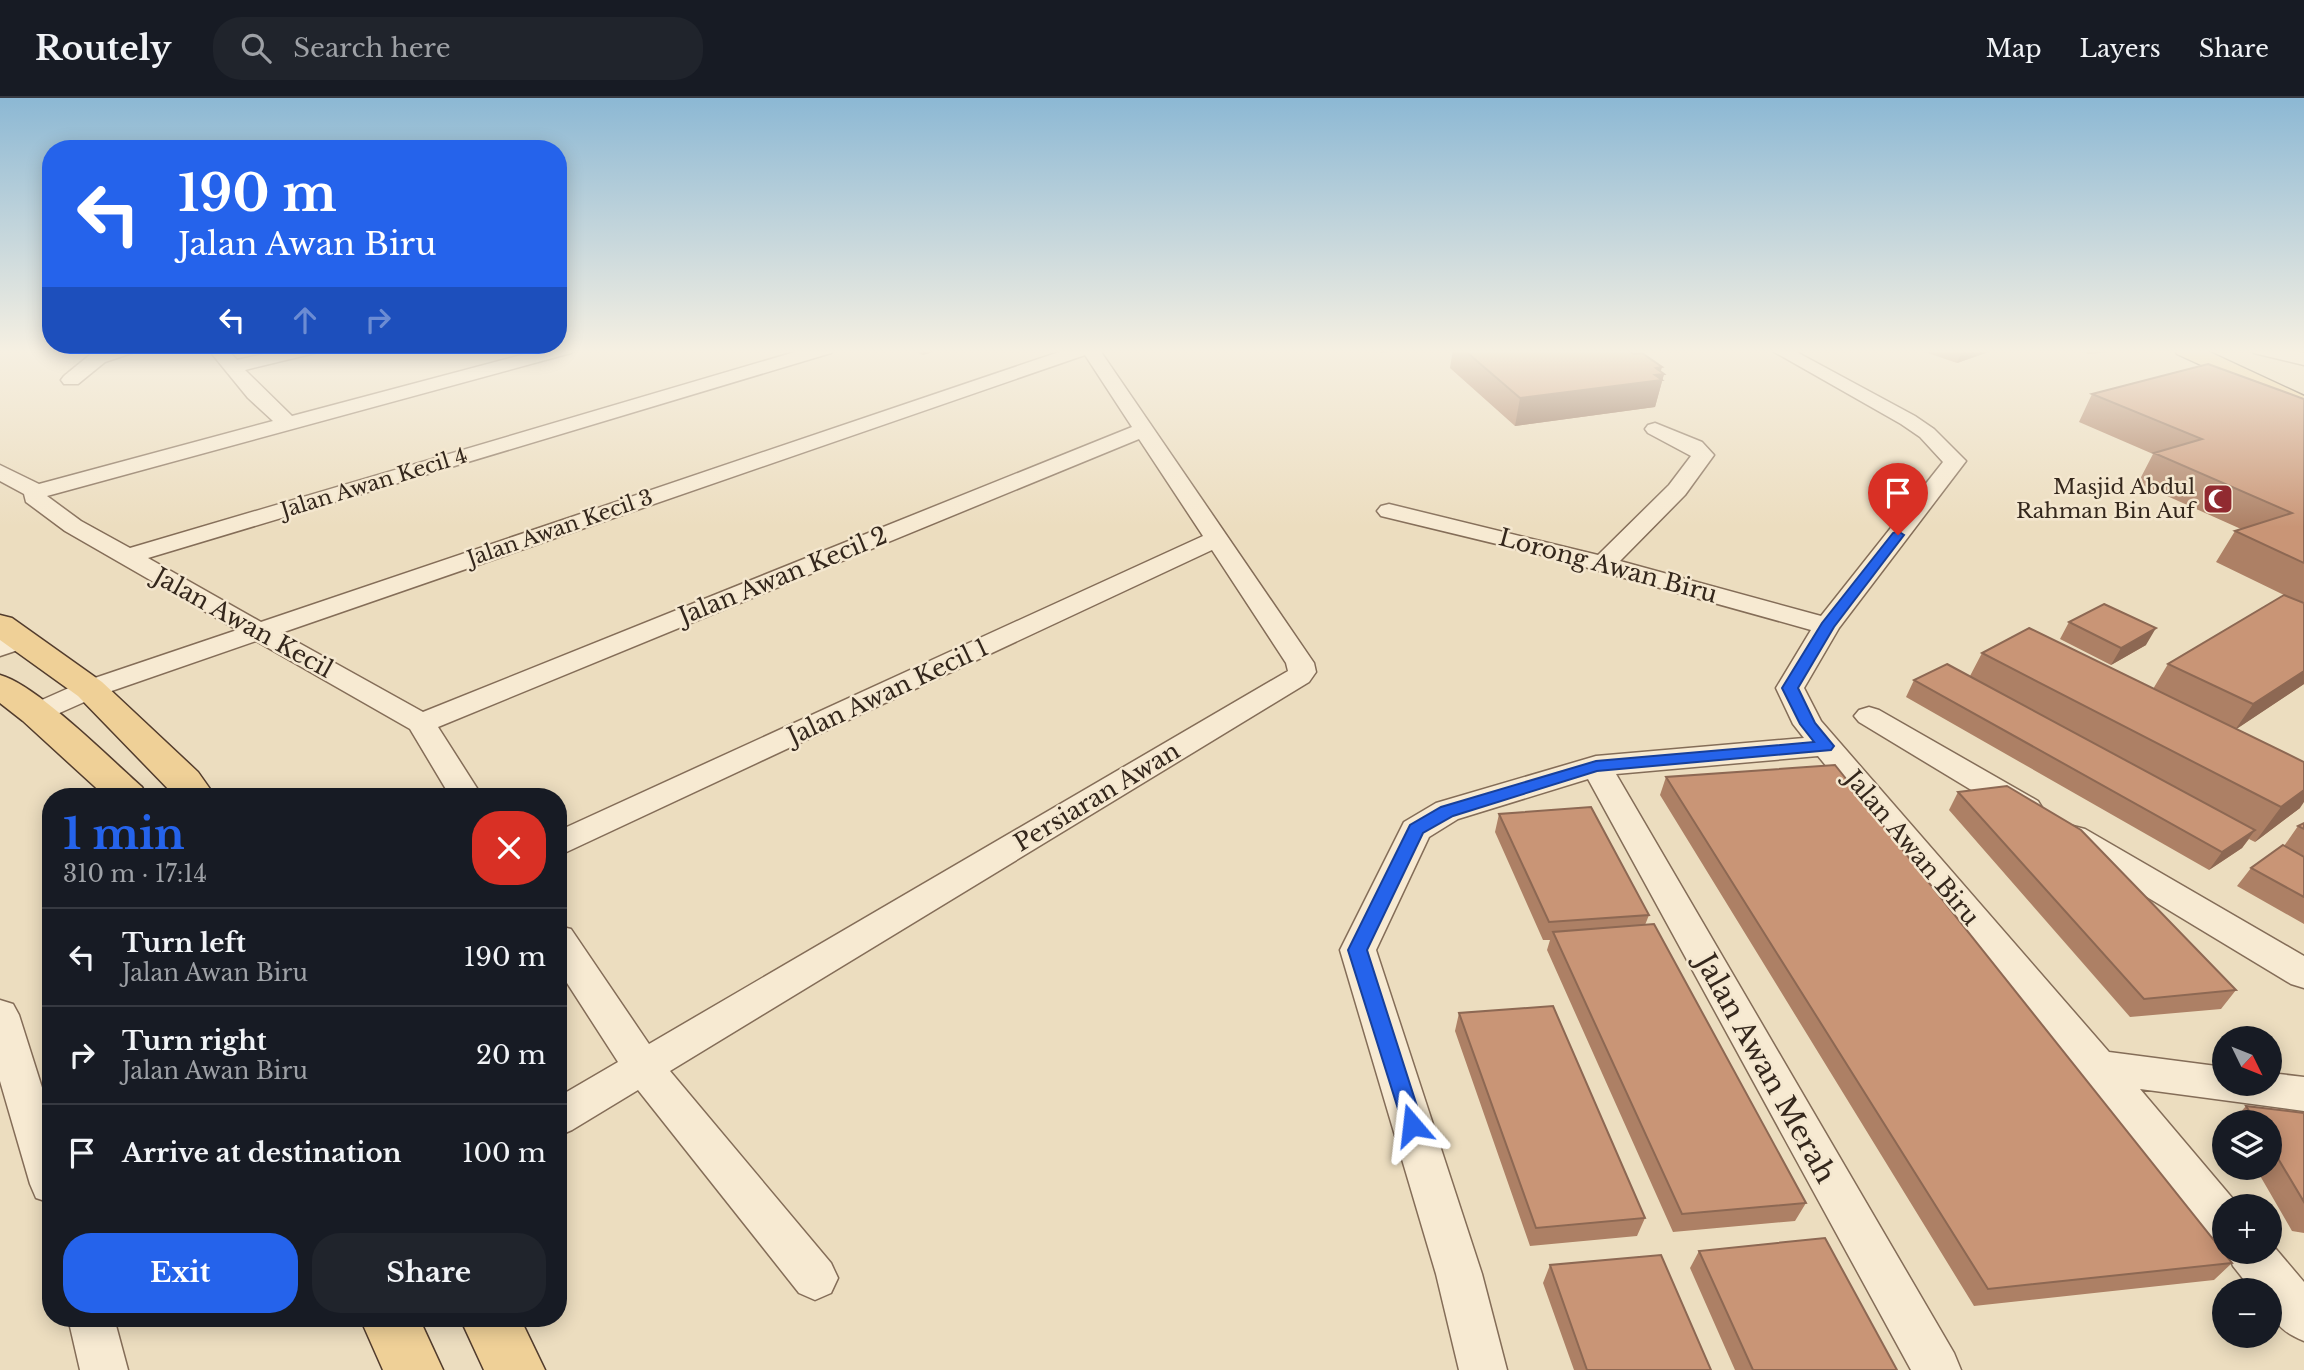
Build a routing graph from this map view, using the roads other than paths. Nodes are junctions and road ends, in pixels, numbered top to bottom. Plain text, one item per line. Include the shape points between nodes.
1 (271, 408) edge
2 (342, 408) edge
3 (625, 408) edge
4 (913, 408) edge
5 (1130, 408) edge
6 (1887, 408) edge
7 (287, 423) junction
8 (1145, 429) junction
9 (1655, 429) dead end
10 (0, 472) edge
11 (36, 492) junction
12 (1389, 511) dead end
13 (1217, 538) junction
14 (126, 557) junction
15 (1603, 564) junction
16 (1827, 626) junction
17 (261, 631) junction
18 (7, 638) edge
19 (0, 686) edge
20 (90, 689) junction
21 (36, 712) junction
22 (1869, 716) dead end
23 (421, 723) junction
24 (1826, 746) junction
25 (1596, 766) junction
26 (119, 788) edge
27 (190, 788) edge
28 (461, 788) edge
29 (567, 841) edge
30 (567, 953) edge
31 (2304, 974) edge
32 (0, 1015) edge
33 (643, 1067) junction
34 (2098, 1067) junction
35 (2304, 1094) edge
36 (567, 1113) edge
37 (42, 1154) edge
38 (2212, 1206) edge
39 (2260, 1264) edge
40 (815, 1278) dead end
41 (2304, 1318) edge
42 (93, 1327) edge
43 (393, 1327) edge
44 (494, 1327) edge
45 (104, 1370) edge
46 (413, 1370) edge
47 (515, 1370) edge
48 (1483, 1370) edge
49 (1937, 1370) edge

1 - 7 street
2 - 7 street
3 - 14 street, Jalan Awan Kecil 4
4 - 17 street, Jalan Awan Kecil 3
5 - 8 street, Persiaran Awan
6 - 16 street, Jalan Awan Biru via 1927,433 1955,461
7 - 11 street
8 - 13 street, Persiaran Awan
8 - 23 street, Jalan Awan Kecil 2
9 - 15 street via 1703,455 1677,490
10 - 11 street, Jalan Awan Kecil
11 - 14 street, Jalan Awan Kecil via 34,497 73,526
12 - 15 street, Lorong Awan Biru
13 - 29 street, Jalan Awan Kecil 1
13 - 33 street, Persiaran Awan via 1300,663 1299,676
14 - 17 street, Jalan Awan Kecil
15 - 16 street, Lorong Awan Biru
16 - 24 street, Jalan Awan Biru via 1790,688 1808,724
17 - 20 street, Jalan Awan Kecil 3
17 - 23 street, Jalan Awan Kecil
18 - 20 main road
19 - 21 main road
20 - 21 street, Jalan Awan Kecil 3
20 - 27 main road
21 - 26 main road
22 - 31 street
23 - 28 street, Jalan Awan Kecil
24 - 25 street
24 - 34 street, Jalan Awan Biru
25 - 48 street via 1447,811 1416,830 1358,950 1459,1274
25 - 49 street, Jalan Awan Merah
30 - 33 street
32 - 37 street
33 - 36 street, Persiaran Awan
33 - 40 street
34 - 35 street
34 - 38 street, Jalan Awan Biru
39 - 41 street
42 - 45 street
43 - 46 main road
44 - 47 main road

